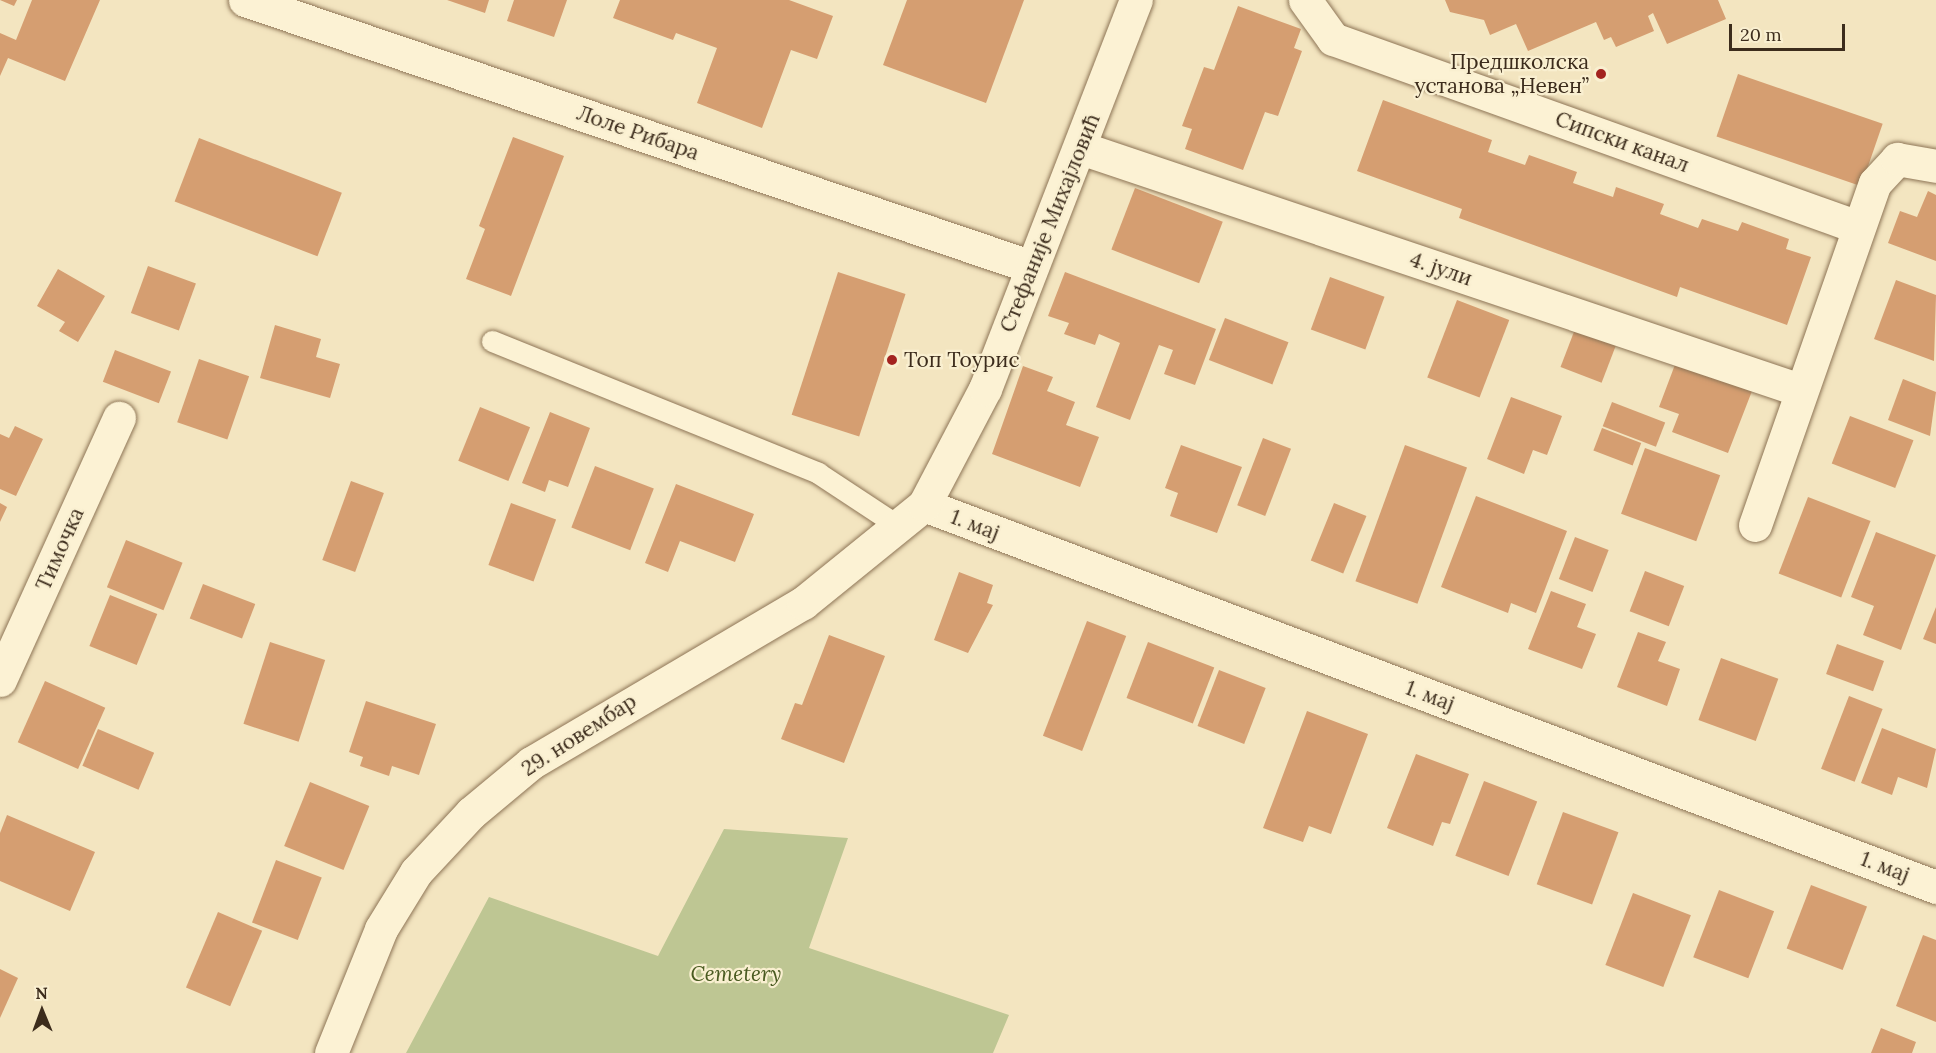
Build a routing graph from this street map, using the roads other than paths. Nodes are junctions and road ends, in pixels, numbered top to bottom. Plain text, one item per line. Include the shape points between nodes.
1 (245, 0) edge
2 (1136, 0) edge
3 (1305, 0) edge
4 (1081, 148) junction
5 (1936, 166) edge
6 (1856, 226) junction
7 (1032, 267) junction
8 (492, 341) dead end
9 (1800, 390) junction
10 (119, 418) dead end
11 (924, 505) junction
12 (1755, 525) dead end
13 (900, 527) junction
14 (8, 645) edge
15 (0, 680) edge
16 (1936, 886) edge
17 (331, 1053) edge

1 - 7 street, Лоле Рибара
2 - 4 street, Стефаније Михајловић
3 - 6 street, Сипски канал via 1333,39
4 - 7 street, Стефаније Михајловић
4 - 9 street, 4. јули
5 - 6 street via 1897,159 1875,183
6 - 9 street
7 - 11 street, Стефаније Михајловић via 985,389
8 - 13 lane via 818,473
9 - 12 street
10 - 14 street, Тимочка
11 - 13 street, 29. новембар
11 - 16 street, 1. мај
13 - 17 street, 29. новембар via 802,603 560,744 471,813 416,872 381,929
14 - 15 street, Тимочка

